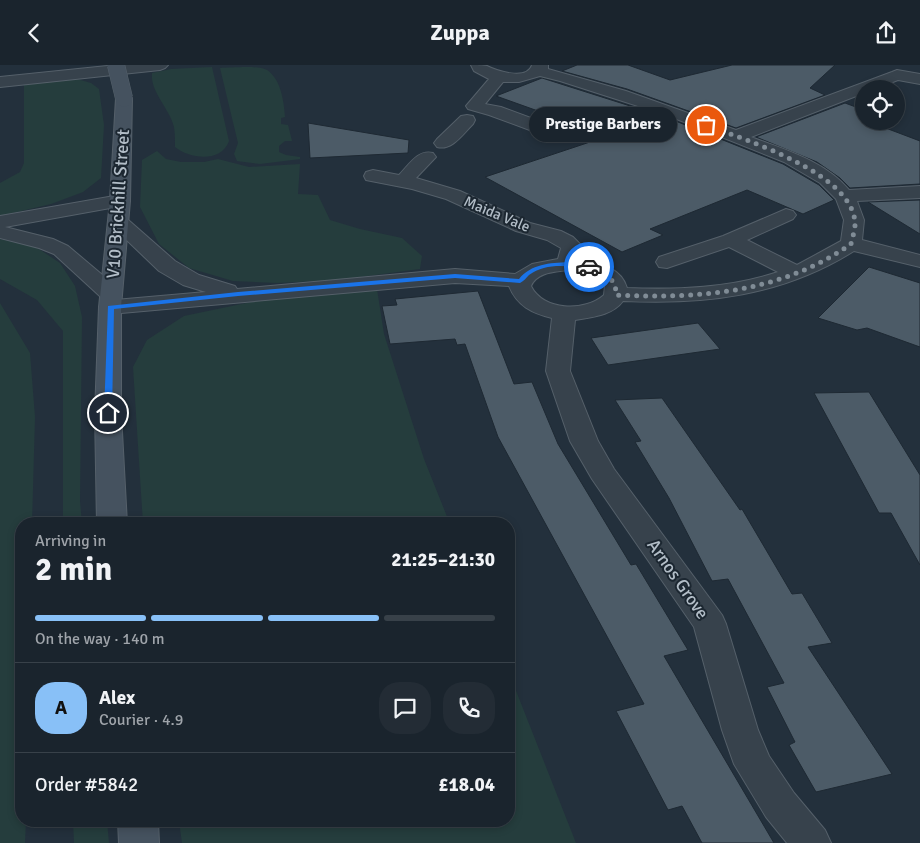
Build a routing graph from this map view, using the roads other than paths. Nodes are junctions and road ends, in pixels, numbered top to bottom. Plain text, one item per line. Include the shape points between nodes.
1 (116, 65) edge
2 (160, 65) edge
3 (479, 65) edge
4 (881, 65) edge
5 (539, 68) edge
6 (897, 75) junction
7 (499, 77) junction
8 (920, 79) edge
9 (0, 82) edge
10 (468, 120) dead end
11 (560, 135) dead end
12 (737, 137) junction
13 (442, 143) dead end
14 (427, 157) dead end
15 (373, 176) dead end
16 (404, 181) junction
17 (920, 192) edge
18 (844, 196) junction
19 (120, 211) junction
20 (786, 215) dead end
21 (0, 222) edge
22 (0, 231) edge
23 (730, 240) junction
24 (851, 244) junction
25 (920, 261) edge
26 (667, 262) dead end
27 (568, 264) junction
28 (797, 273) junction
29 (520, 281) junction
30 (238, 294) junction
31 (616, 295) junction
32 (111, 301) junction
33 (564, 313) junction
34 (112, 517) edge
35 (139, 827) edge
36 (140, 843) edge
37 (812, 843) edge

1 - 19 street, V10 Brickhill Street, bridge via 124,98
2 - 9 street
3 - 7 street via 483,72
4 - 6 street
5 - 7 street via 526,76
5 - 12 street
6 - 8 street
6 - 12 street
7 - 11 street via 474,106
10 - 13 street
12 - 18 street via 805,166 830,182
14 - 16 street
15 - 16 street, Maida Vale
16 - 27 street, Maida Vale via 441,191 526,228 561,237 572,247
17 - 18 street
18 - 24 street via 856,224
19 - 21 street
19 - 30 street via 167,267 191,280
19 - 32 street, V10 Brickhill Street
20 - 23 street
22 - 32 street via 61,250
23 - 26 street
23 - 28 street
24 - 25 street
24 - 28 street via 829,259
27 - 29 street via 537,268
27 - 31 street via 605,274 616,287
28 - 31 street via 763,285 718,293 666,297
29 - 30 street via 455,276
29 - 33 street via 524,298 534,305
30 - 32 street
31 - 33 street via 603,307
32 - 34 street, V10 Brickhill Street via 108,413
33 - 37 street, Arnos Grove via 558,371 584,441 602,473 710,624 753,764 780,805
35 - 36 street

